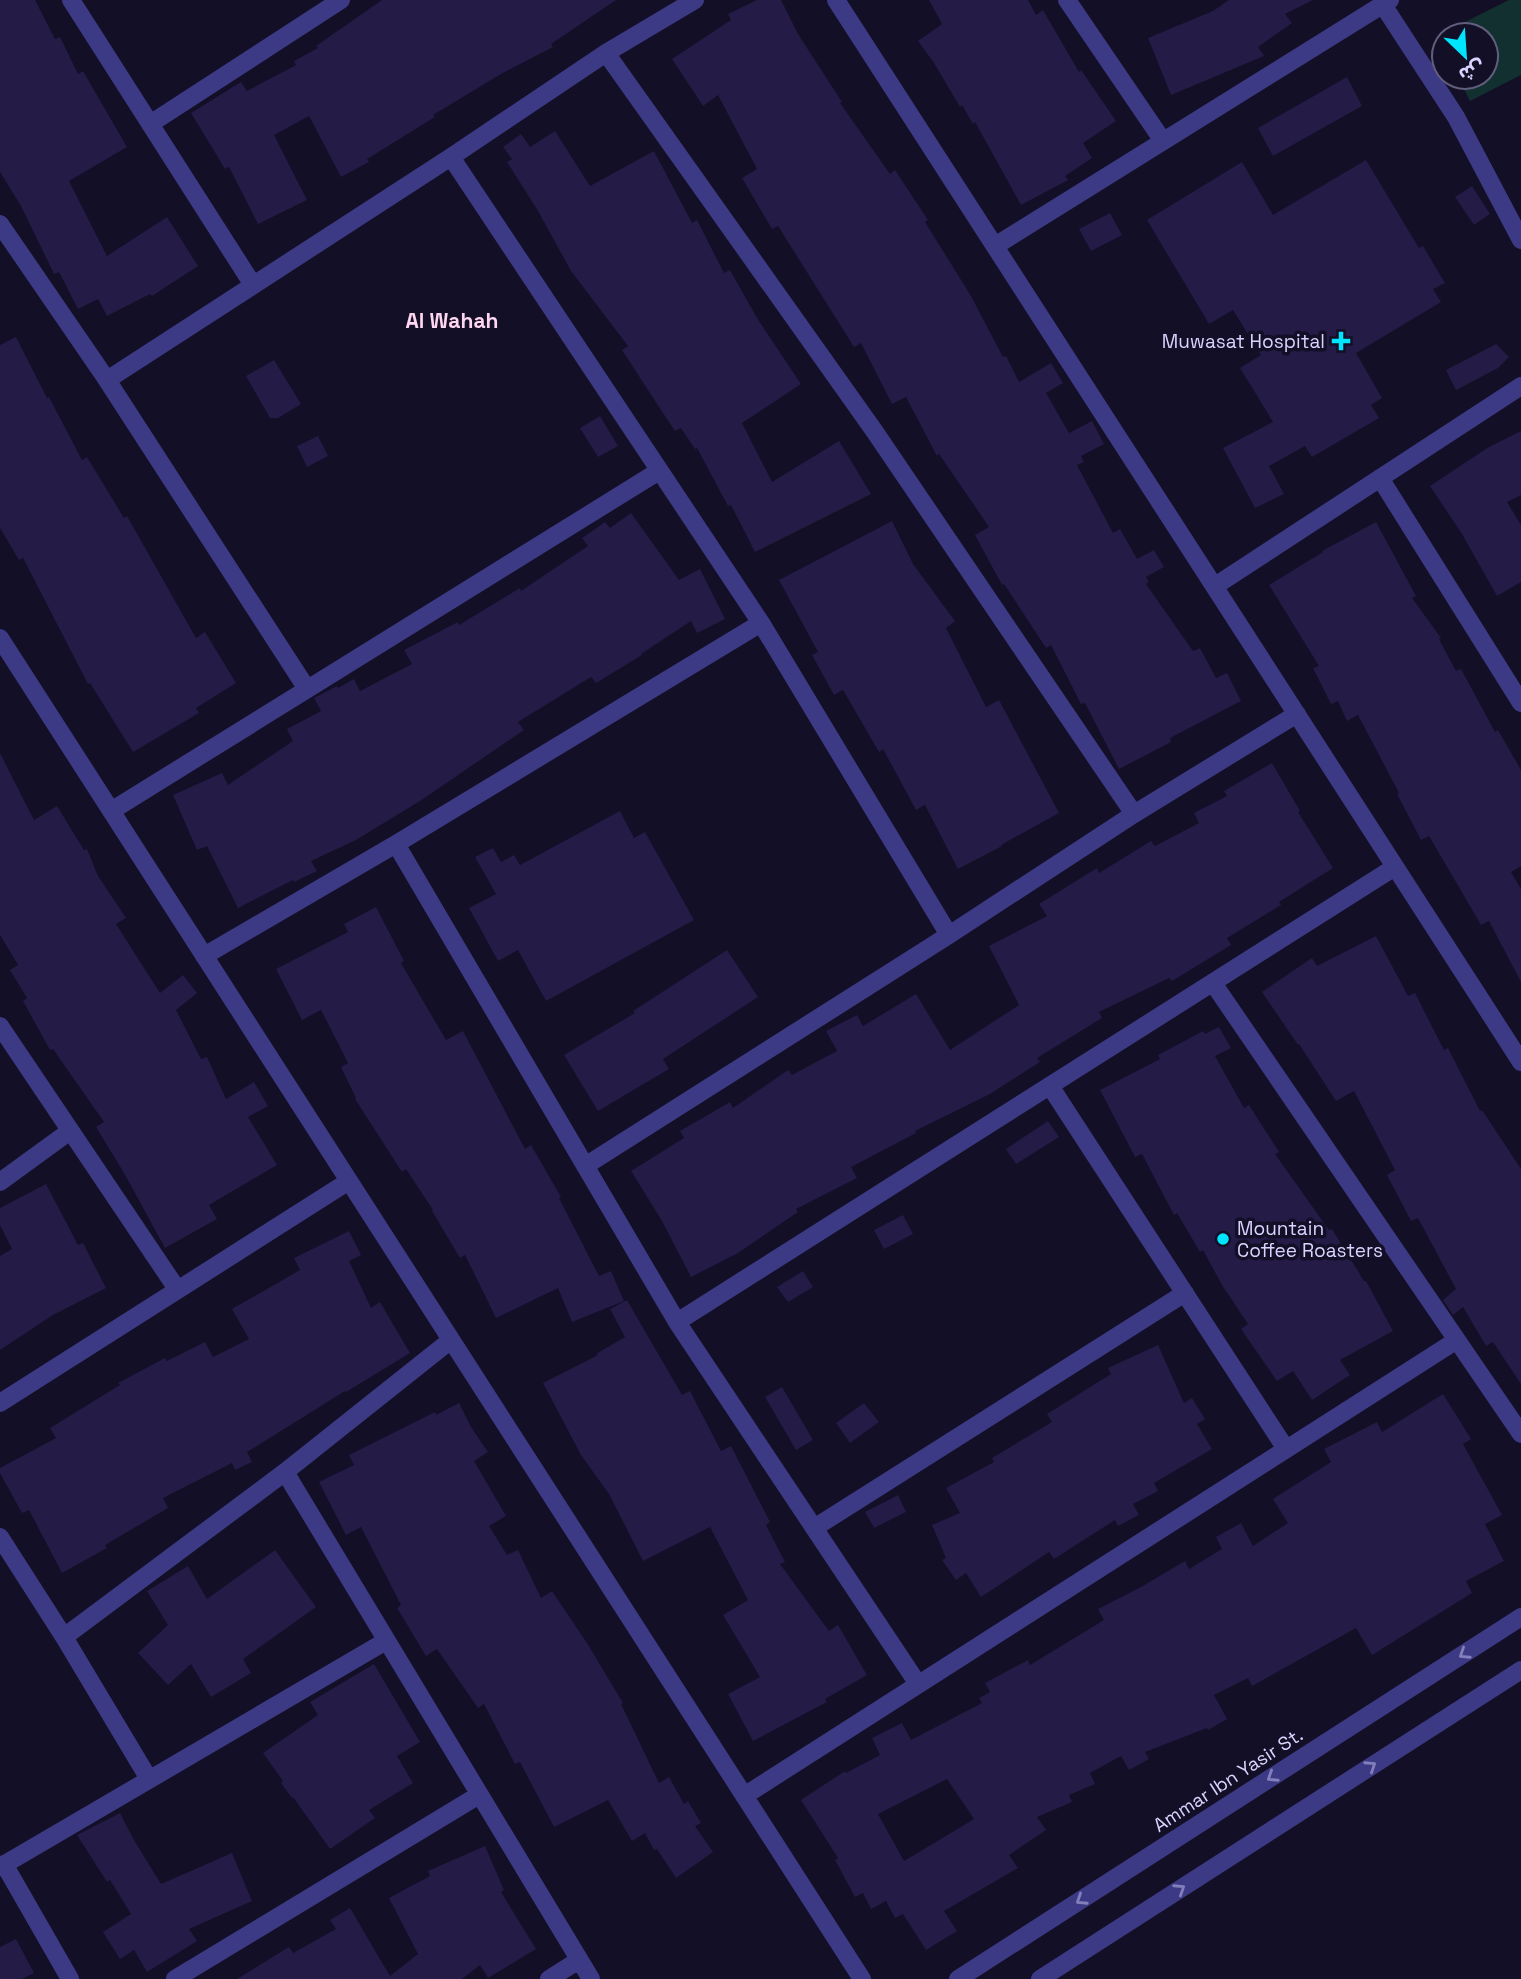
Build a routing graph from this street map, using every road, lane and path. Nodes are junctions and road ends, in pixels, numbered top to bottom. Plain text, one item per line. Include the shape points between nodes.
1 (71, 0) edge
2 (341, 0) edge
3 (695, 0) edge
4 (836, 0) edge
5 (1067, 0) edge
6 (1386, 2) edge
7 (607, 53) junction
8 (150, 124) junction
9 (1163, 141) junction
10 (451, 157) junction
11 (0, 224) edge
12 (1521, 240) edge
13 (995, 246) junction
14 (253, 285) junction
15 (107, 380) junction
16 (1521, 386) edge
17 (659, 471) junction
18 (1380, 478) junction
19 (1214, 586) junction
20 (761, 623) junction
21 (0, 638) edge
22 (307, 689) junction
23 (1521, 703) edge
24 (1297, 714) junction
25 (111, 811) junction
26 (1134, 814) junction
27 (396, 844) junction
28 (1395, 867) junction
29 (949, 935) junction
30 (204, 956) junction
31 (1213, 984) junction
32 (0, 1026) edge
33 (1521, 1062) edge
34 (1050, 1086) junction
35 (70, 1131) junction
36 (586, 1166) junction
37 (0, 1181) edge
38 (349, 1181) junction
39 (177, 1289) junction
40 (1185, 1293) junction
41 (677, 1322) junction
42 (451, 1339) junction
43 (1457, 1340) junction
44 (0, 1403) edge
45 (1521, 1434) edge
46 (1286, 1449) junction
47 (285, 1472) junction
48 (814, 1528) junction
49 (0, 1537) edge
50 (1521, 1617) edge
51 (64, 1637) junction
52 (386, 1641) junction
53 (1521, 1670) edge
54 (918, 1684) junction
55 (149, 1779) junction
56 (479, 1795) junction
57 (744, 1796) junction
58 (2, 1866) edge
59 (579, 1960) junction
60 (70, 1979) edge
61 (175, 1979) edge
62 (549, 1979) edge
63 (591, 1979) edge
64 (862, 1979) edge
65 (958, 1979) edge
66 (1040, 1979) edge

1 - 8 street
2 - 8 street
3 - 7 street
4 - 13 street
5 - 9 street
6 - 9 street
6 - 12 street via 1456,117
7 - 10 street
7 - 26 street via 875,432
8 - 14 street
9 - 13 street
10 - 14 street
10 - 17 street
11 - 15 street
13 - 19 street
14 - 15 street
15 - 22 street
16 - 18 street
17 - 20 street
17 - 22 street
18 - 19 street
18 - 23 street
19 - 24 street
20 - 27 street
20 - 29 street
21 - 25 street
22 - 25 street
24 - 26 street
24 - 28 street
25 - 30 street
26 - 29 street
27 - 30 street
27 - 36 street
28 - 31 street
28 - 33 street
29 - 36 street
30 - 38 street
31 - 34 street
31 - 43 street
32 - 35 street
34 - 40 street
34 - 41 street
35 - 37 street
35 - 39 street
36 - 41 street
38 - 39 street
38 - 42 street
39 - 44 street
40 - 46 street
40 - 48 street
41 - 48 street
42 - 47 street
42 - 57 street
43 - 45 street
43 - 46 street
46 - 54 street
47 - 51 street
47 - 52 street
48 - 54 street
49 - 51 street
50 -> 65 street, Ammar Ibn Yasir St.
51 - 55 street
52 - 55 street
52 - 56 street
66 -> 53 street
54 - 57 street
55 - 58 street
56 - 59 street
56 - 61 street
57 - 64 street
58 - 60 street
59 - 62 street
59 - 63 street

